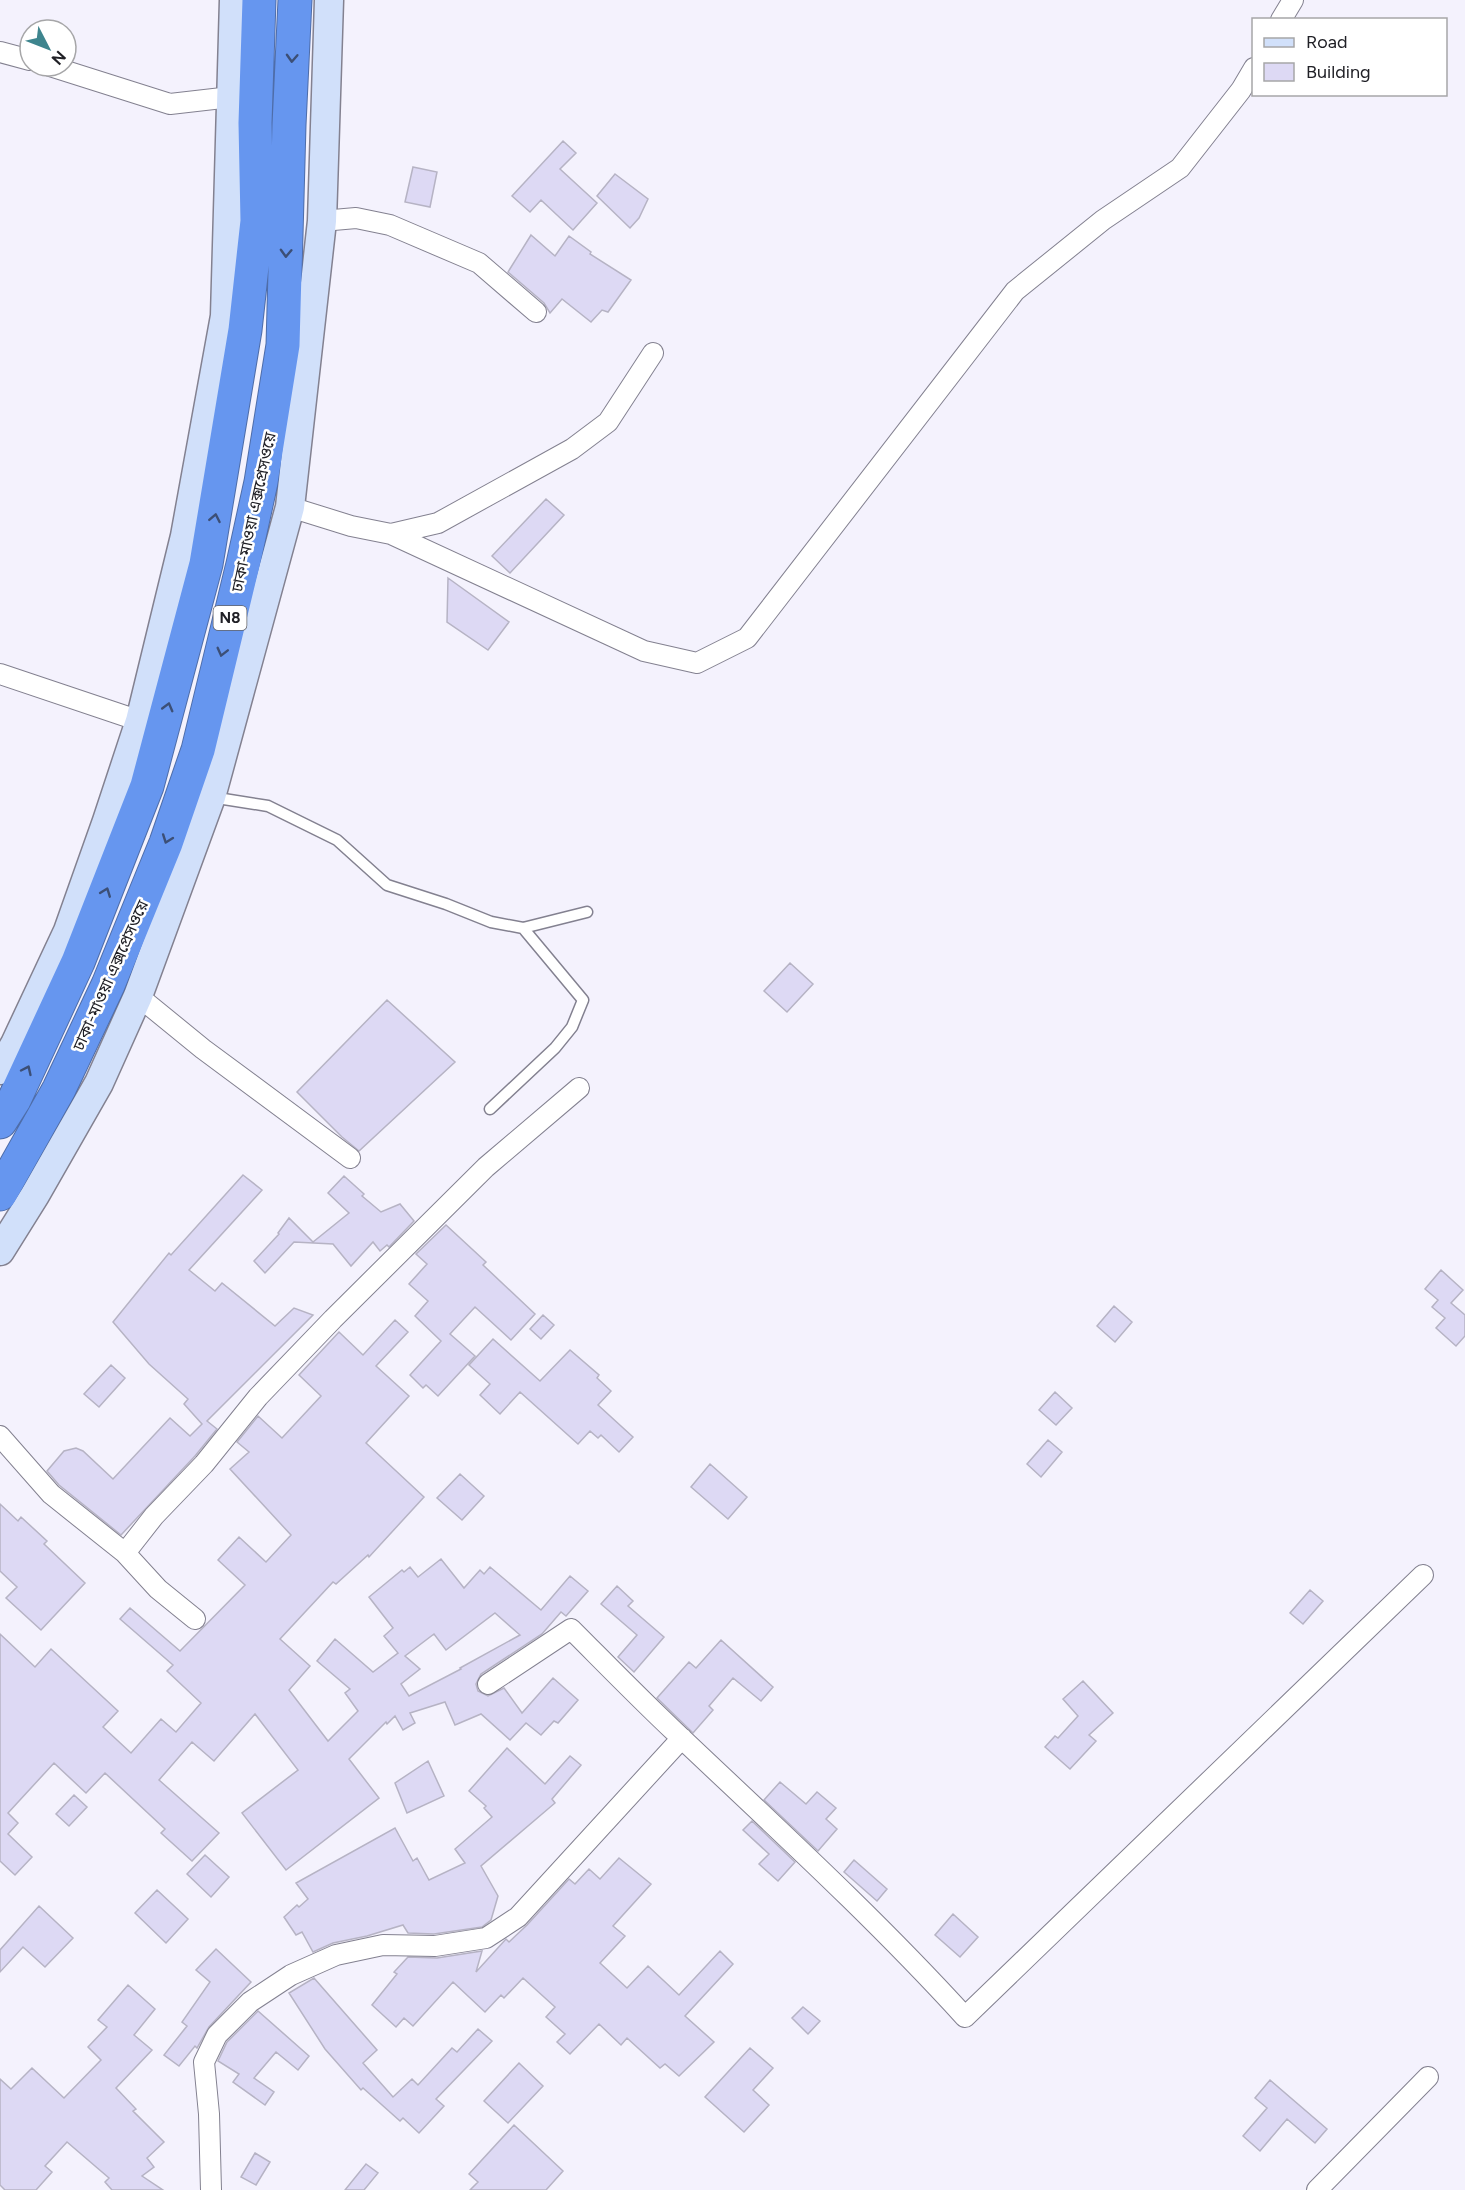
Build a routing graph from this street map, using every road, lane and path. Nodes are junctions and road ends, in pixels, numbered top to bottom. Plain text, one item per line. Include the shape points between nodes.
1 (234, 0) edge
2 (259, 0) edge
3 (295, 0) edge
4 (329, 0) edge
5 (1293, 0) edge
6 (1282, 18) edge
7 (0, 52) edge
8 (18, 57) edge
9 (1252, 71) edge
10 (78, 75) edge
11 (231, 97) junction
12 (322, 222) junction
13 (536, 312) dead end
14 (653, 353) dead end
15 (290, 507) junction
16 (391, 534) junction
17 (0, 674) edge
18 (140, 721) junction
19 (211, 797) junction
20 (587, 912) dead end
21 (523, 928) junction
22 (138, 996) junction
23 (0, 1070) edge
24 (579, 1088) dead end
25 (490, 1108) dead end
26 (0, 1122) edge
27 (350, 1158) dead end
28 (0, 1194) edge
29 (0, 1251) edge
30 (0, 1436) edge
31 (125, 1553) junction
32 (1423, 1575) dead end
33 (195, 1619) dead end
34 (488, 1684) dead end
35 (682, 1738) junction
36 (1428, 2077) dead end
37 (1327, 2186) edge
38 (211, 2190) edge

1 - 11 main road
26 -> 2 highway, ঢাকা-মাওয়া এক্সপ্রেসওয়ে / N8 via 78,962 147,786 206,564 245,330 257,221
3 -> 28 highway, ঢাকা-মাওয়া এক্সপ্রেসওয়ে / N8 via 283,345 261,482 198,750 166,843 108,985 58,1089
4 - 12 main road
5 - 6 street
7 - 8 street
9 - 16 street via 1180,168 1103,220 1015,291 747,638 697,663 644,651
10 - 11 street via 170,104
11 - 18 main road via 225,316 185,536
12 - 13 street via 356,218 390,225 478,263
12 - 15 main road
14 - 16 street via 608,422 572,449 438,523
15 - 16 street
15 - 19 main road
17 - 18 street
18 - 23 main road via 68,931
19 - 21 lane via 268,806 337,840 387,885 491,922
19 - 22 main road
20 - 21 lane
21 - 25 lane via 583,1000 572,1027 555,1048
22 - 27 street
22 - 29 main road via 99,1083
24 - 31 street via 486,1167 333,1319 258,1397
30 - 31 street via 51,1494
31 - 33 street via 158,1589
32 - 35 street via 966,2017 816,1864
34 - 35 street via 571,1629
35 - 38 street via 518,1917 486,1938 435,1946 383,1945 336,1955 291,1975 250,2002 217,2035 204,2062
36 - 37 street

